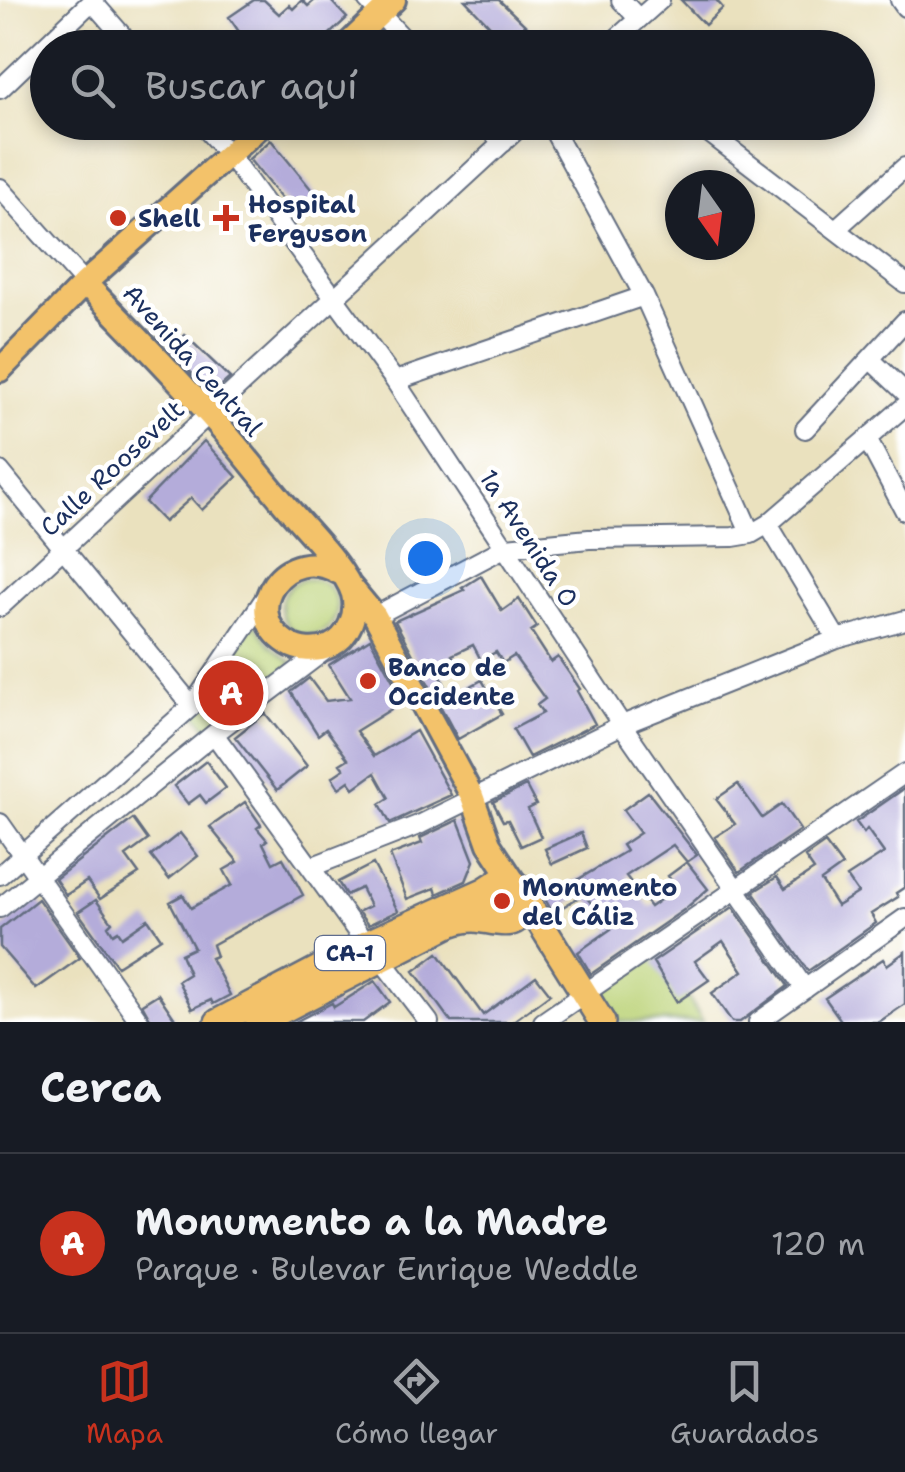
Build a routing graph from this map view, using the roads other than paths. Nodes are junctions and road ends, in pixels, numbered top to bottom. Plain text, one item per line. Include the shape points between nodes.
1 (92, 0) edge
2 (621, 0) edge
3 (660, 0) edge
4 (900, 0) edge
5 (380, 4) edge
6 (905, 6) edge
7 (638, 18) junction
8 (61, 30) edge
9 (118, 30) edge
10 (359, 30) edge
11 (399, 30) edge
12 (625, 30) edge
13 (30, 59) edge
14 (0, 88) edge
15 (216, 140) edge
16 (246, 140) edge
17 (500, 140) edge
18 (506, 140) edge
19 (559, 140) edge
20 (719, 140) edge
21 (503, 143) junction
22 (230, 156) junction
23 (905, 166) edge
24 (0, 188) edge
25 (836, 229) junction
26 (86, 283) junction
27 (905, 283) edge
28 (644, 296) junction
29 (334, 297) junction
30 (905, 321) edge
31 (871, 360) junction
32 (0, 370) edge
33 (395, 381) junction
34 (905, 392) edge
35 (905, 406) edge
36 (208, 413) junction
37 (806, 429) dead end
38 (867, 439) junction
39 (0, 471) edge
40 (905, 511) edge
41 (296, 518) junction
42 (768, 524) junction
43 (750, 534) junction
44 (64, 547) junction
45 (506, 547) junction
46 (344, 578) junction
47 (273, 586) junction
48 (0, 607) edge
49 (374, 616) junction
50 (905, 620) edge
51 (837, 639) junction
52 (337, 641) junction
53 (192, 706) junction
54 (622, 725) junction
55 (214, 734) junction
56 (905, 773) edge
57 (472, 796) junction
58 (0, 823) edge
59 (490, 844) junction
60 (24, 856) junction
61 (311, 866) junction
62 (0, 876) edge
63 (40, 877) junction
64 (486, 889) junction
65 (520, 891) junction
66 (736, 891) junction
67 (0, 908) edge
68 (905, 918) edge
69 (502, 921) junction
70 (373, 951) junction
71 (577, 985) junction
72 (804, 989) junction
73 (239, 1020) edge
74 (140, 1022) edge
75 (429, 1022) edge
76 (543, 1022) edge
77 (602, 1022) edge
78 (758, 1022) edge

1 - 8 street
1 - 9 street
2 - 7 street
3 - 7 street
4 - 6 street
5 - 10 main road
5 - 11 street
7 - 12 street
13 - 14 street
15 - 22 street, 1a Avenida O
16 - 22 main road
17 - 21 street
18 - 21 street, Calle Roosevelt
19 - 28 street
20 - 25 street
21 - 29 street, Calle Roosevelt
22 - 26 main road
22 - 29 street, 1a Avenida O
23 - 25 street
24 - 26 street, Avenida Central
25 - 27 street
26 - 32 main road
26 - 36 main road, Avenida Central
28 - 33 street
28 - 43 street
29 - 33 street, 1a Avenida O
29 - 36 street, Calle Roosevelt
30 - 31 street
31 - 34 street
31 - 37 street
33 - 45 street, 1a Avenida O
35 - 38 street
36 - 41 main road, Avenida Central
36 - 44 street, Calle Roosevelt
38 - 40 street
38 - 42 street
39 - 44 street
41 - 46 main road, Avenida Central
41 - 47 main road via 296,552
42 - 43 street
42 - 51 street
43 - 45 street
44 - 48 street, Calle Roosevelt
44 - 53 street
45 - 49 street
45 - 54 street, 1a Avenida O
46 - 47 main road via 314,562 287,570
46 - 49 main road, Avenida Central
46 - 52 main road via 355,612
47 - 52 main road via 269,622 276,634 302,650
47 - 53 street
49 - 52 main road
49 - 57 main road, Avenida Central
50 - 51 street
51 - 54 street
52 - 55 street
53 - 60 street
54 - 57 street
54 - 66 street, 1a Avenida O
55 - 61 street
55 - 63 street
56 - 66 street
57 - 59 main road, Avenida Central
57 - 61 street via 421,824
58 - 60 street
59 - 64 main road, Avenida Central
59 - 65 main road, Avenida Central
60 - 62 street
60 - 63 street
61 - 70 street
63 - 67 street
63 - 74 street
64 - 65 highway, CA-1 via 502,880
64 - 69 highway via 483,911
64 - 70 highway, CA-1
65 - 69 highway via 523,912
65 - 71 highway
66 - 71 street
66 - 72 street, 1a Avenida O
68 - 72 street
69 - 70 highway, CA-1 via 463,920
69 - 71 highway via 542,939
70 - 73 highway, CA-1
70 - 75 street
71 - 76 street
71 - 77 highway
72 - 78 street

